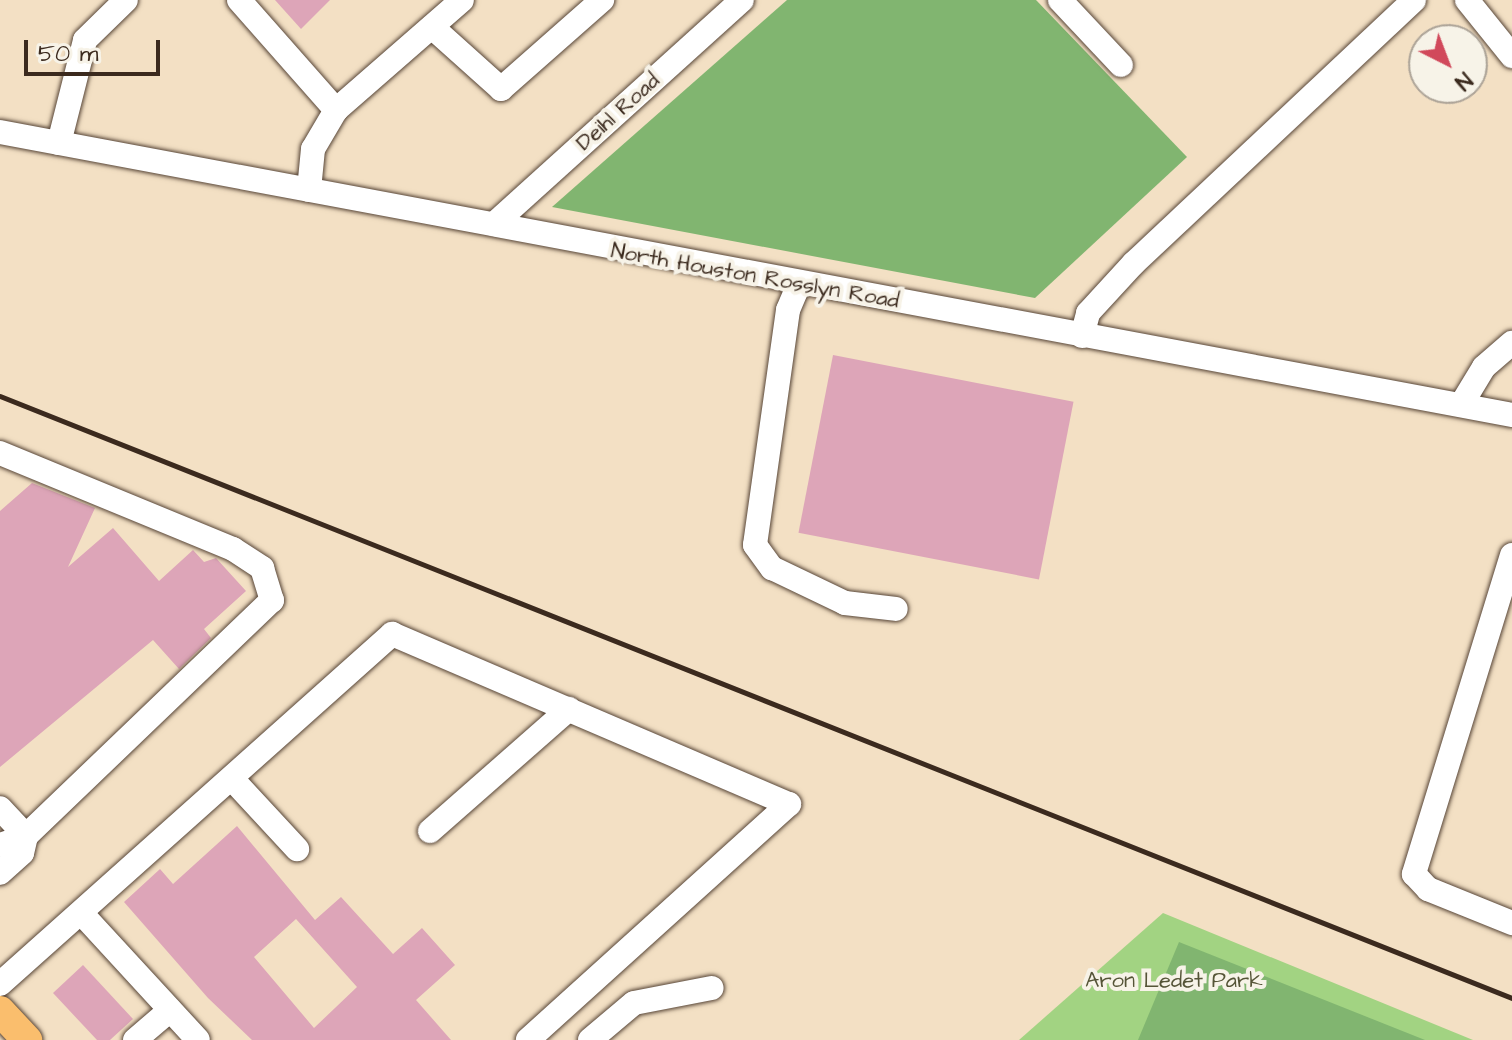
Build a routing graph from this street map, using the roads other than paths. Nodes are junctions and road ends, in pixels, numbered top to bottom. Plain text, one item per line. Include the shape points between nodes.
1 (126, 0) edge
2 (239, 0) edge
3 (462, 0) edge
4 (742, 0) edge
5 (1060, 0) edge
6 (1414, 0) edge
7 (1467, 0) edge
8 (591, 3) edge
9 (432, 27) junction
10 (1512, 56) edge
11 (1121, 65) dead end
12 (336, 110) junction
13 (0, 132) edge
14 (59, 143) junction
15 (309, 190) junction
16 (494, 224) junction
17 (799, 284) junction
18 (1082, 336) junction
19 (1512, 343) edge
20 (1461, 405) junction
21 (1512, 415) edge
22 (0, 453) edge
23 (1512, 555) edge
24 (896, 609) dead end
25 (569, 709) junction
26 (234, 781) junction
27 (0, 808) edge
28 (430, 831) dead end
29 (26, 836) junction
30 (0, 845) edge
31 (297, 849) dead end
32 (0, 873) edge
33 (84, 916) junction
34 (1512, 923) edge
35 (0, 984) edge
36 (712, 988) dead end
37 (170, 1010) junction
38 (0, 1011) edge
39 (192, 1038) edge
40 (27, 1040) edge
41 (135, 1040) edge
42 (528, 1040) edge
43 (590, 1040) edge

1 - 14 street via 85,40
2 - 12 street
3 - 9 street
4 - 16 street, Deihl Road
5 - 11 street
6 - 18 street via 1134,263 1088,313
7 - 10 street
8 - 9 street via 494,90
9 - 12 street
12 - 15 street via 313,149
13 - 14 street, North Houston Rosslyn Road
14 - 15 street, North Houston Rosslyn Road
15 - 16 street, North Houston Rosslyn Road
16 - 17 street, North Houston Rosslyn Road
17 - 18 street, North Houston Rosslyn Road
17 - 24 street via 788,310 755,545 772,568 845,603
18 - 20 street, North Houston Rosslyn Road
19 - 20 street via 1484,367
20 - 21 street, North Houston Rosslyn Road
22 - 29 street via 233,549 272,582 266,612
23 - 34 street via 1414,874 1428,889
25 - 26 street via 392,634
25 - 28 street
25 - 42 street via 789,804
26 - 31 street
26 - 33 street
27 - 29 street
29 - 30 street
29 - 32 street via 22,853
33 - 35 street
33 - 37 street
36 - 43 street via 634,1003
37 - 39 street
37 - 41 street
38 - 40 main road

